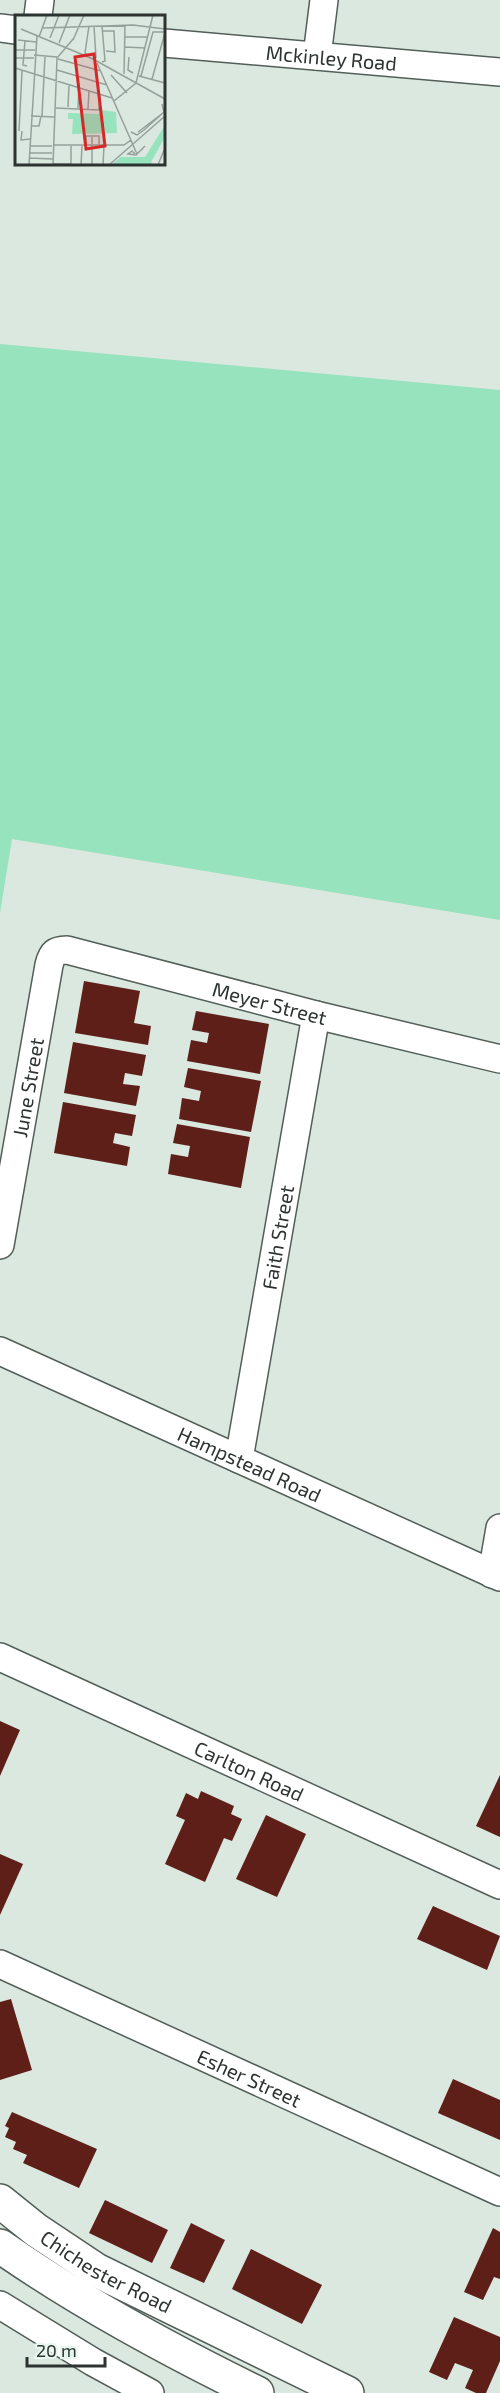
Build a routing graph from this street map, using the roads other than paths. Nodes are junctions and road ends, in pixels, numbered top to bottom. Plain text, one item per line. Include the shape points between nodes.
1 (40, 0) edge
2 (324, 0) edge
3 (38, 15) edge
4 (0, 28) edge
5 (15, 30) edge
6 (165, 43) edge
7 (317, 56) junction
8 (500, 72) edge
9 (49, 965) joint
10 (316, 1015) junction
11 (500, 1059) edge
12 (0, 1245) edge
13 (0, 1351) edge
14 (239, 1460) junction
15 (500, 1528) edge
16 (496, 1576) edge
17 (0, 1657) edge
18 (500, 1885) edge
19 (0, 1964) edge
20 (500, 2192) edge
21 (0, 2201) edge
22 (0, 2246) edge
23 (0, 2305) edge
24 (150, 2393) edge
25 (257, 2393) edge
26 (347, 2393) edge

1 - 3 street
2 - 7 street
4 - 5 street
6 - 7 street, Mckinley Road
7 - 8 street, Mckinley Road
9 - 10 street, Meyer Street via 54,952 68,950
9 - 12 street, June Street
10 - 11 street, Meyer Street
10 - 14 street, Faith Street
13 - 14 street, Hampstead Road
14 - 16 street, Hampstead Road
15 - 16 street
17 - 18 street, Carlton Road
19 - 20 street, Esher Street
21 - 26 main road, Chichester Road via 96,2270
22 - 25 main road, Chichester Road via 90,2303
23 - 24 street

